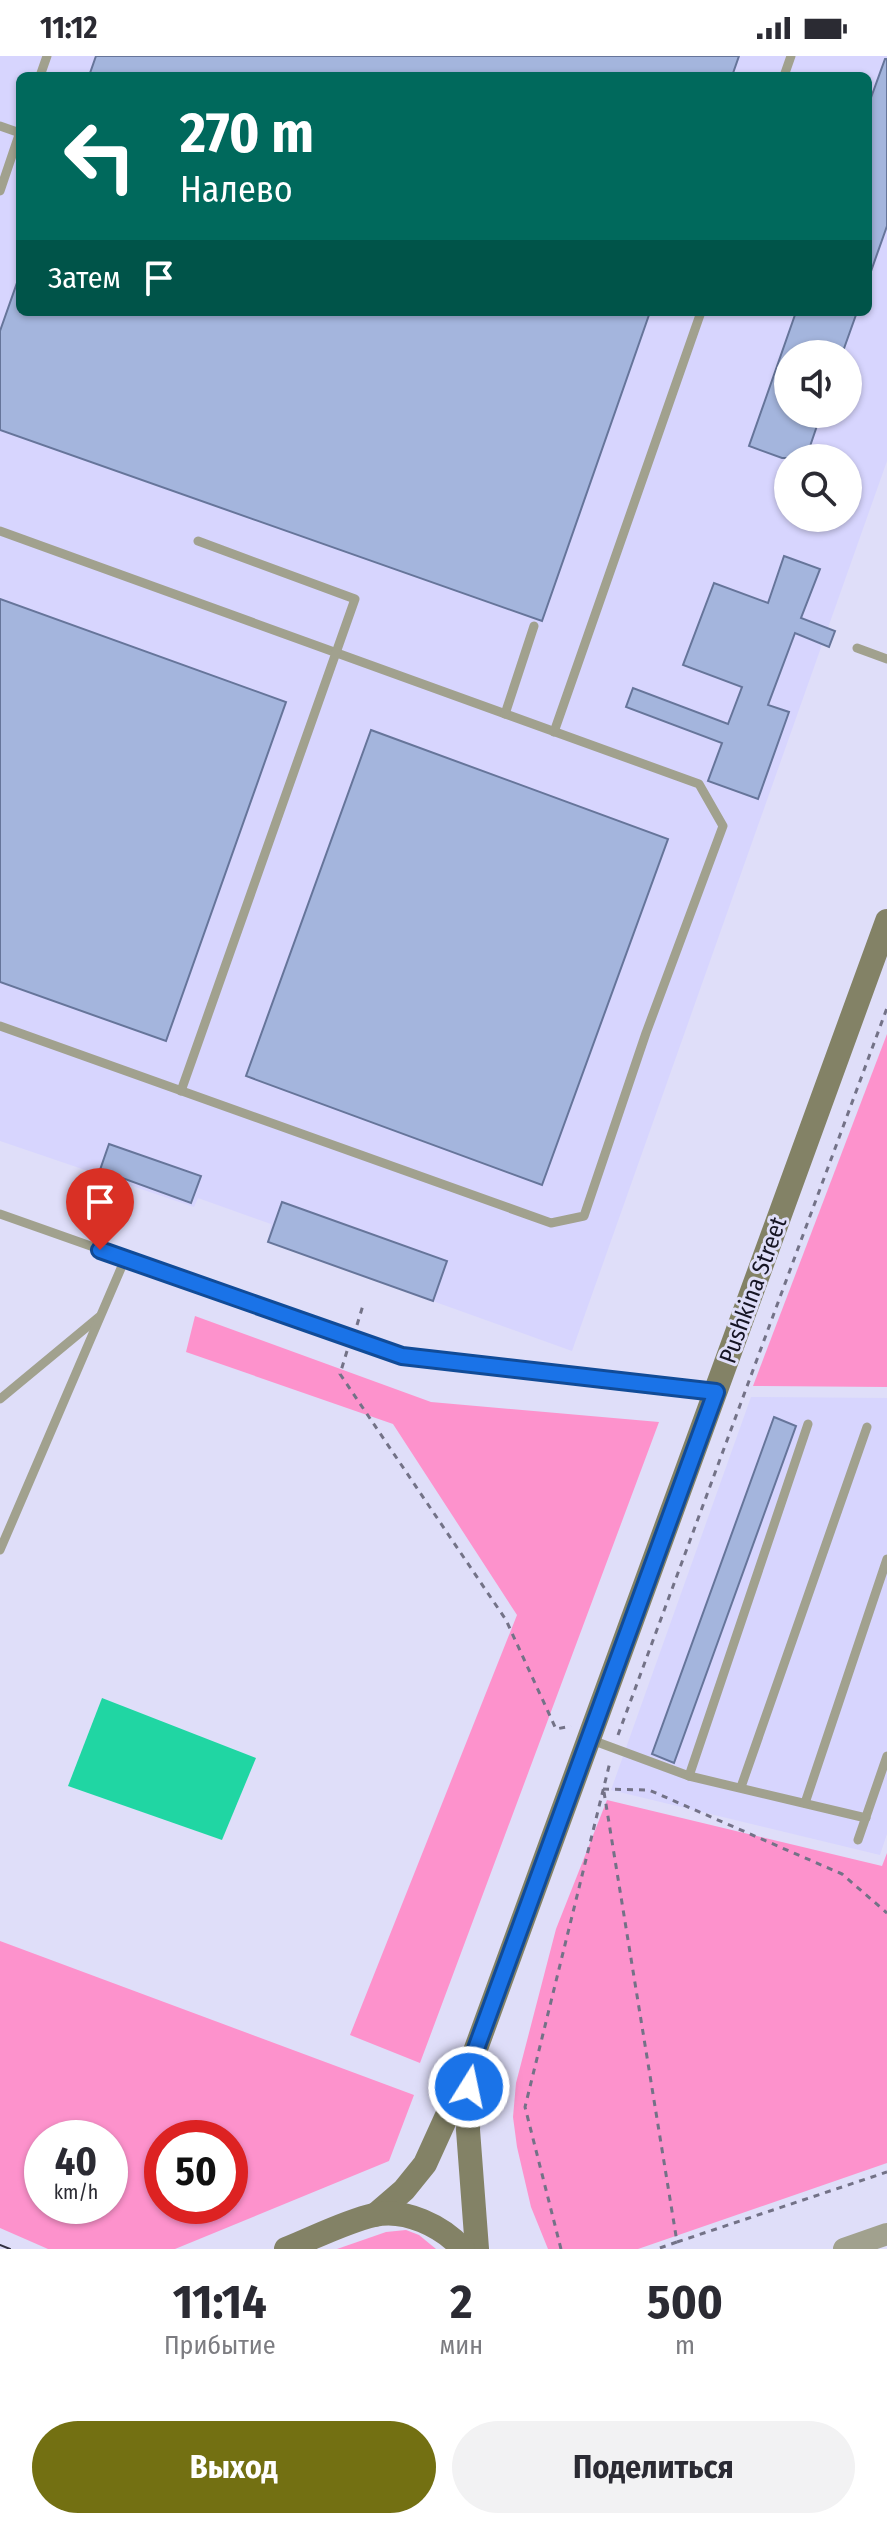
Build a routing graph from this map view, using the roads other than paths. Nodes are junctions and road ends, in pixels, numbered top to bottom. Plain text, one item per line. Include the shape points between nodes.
1 (16, 145) edge
2 (0, 191) edge
3 (700, 316) edge
4 (0, 531) edge
5 (198, 541) dead end
6 (534, 626) dead end
7 (857, 648) dead end
8 (336, 652) junction
9 (887, 659) edge
10 (505, 714) junction
11 (554, 732) junction
12 (887, 921) edge
13 (0, 1026) edge
14 (181, 1091) junction
15 (0, 1214) edge
16 (125, 1259) junction
17 (100, 1316) junction
18 (716, 1392) junction
19 (0, 1399) edge
20 (808, 1424) dead end
21 (867, 1427) dead end
22 (0, 1550) edge
23 (887, 1559) edge
24 (591, 1735) junction
25 (887, 1756) edge
26 (689, 1776) junction
27 (741, 1787) junction
28 (805, 1803) junction
29 (866, 1818) junction
30 (858, 1840) dead end
31 (470, 2065) junction
32 (375, 2215) junction
33 (887, 2234) edge
34 (286, 2249) edge
35 (463, 2249) edge
36 (477, 2249) edge
37 (844, 2249) edge

1 - 2 lane
3 - 11 lane
4 - 8 lane
5 - 8 lane via 355,599
6 - 10 lane
7 - 9 lane
8 - 10 lane
8 - 14 lane
10 - 11 lane
11 - 14 lane via 699,784 723,826 584,1216 551,1223
12 - 18 main road, Pushkina Street
13 - 14 lane
15 - 16 lane
16 - 17 lane
16 - 18 lane via 402,1356
17 - 19 lane
17 - 22 lane
18 - 24 main road, Pushkina Street
20 - 26 lane
21 - 27 lane
23 - 28 lane
24 - 26 lane
24 - 31 main road, Pushkina Street
25 - 29 lane
26 - 27 lane
27 - 28 lane
28 - 29 lane
29 - 30 lane
31 - 32 main road via 425,2164
31 - 36 main road via 468,2130
32 - 34 main road
32 - 35 main road via 407,2215 437,2228
33 - 37 street

